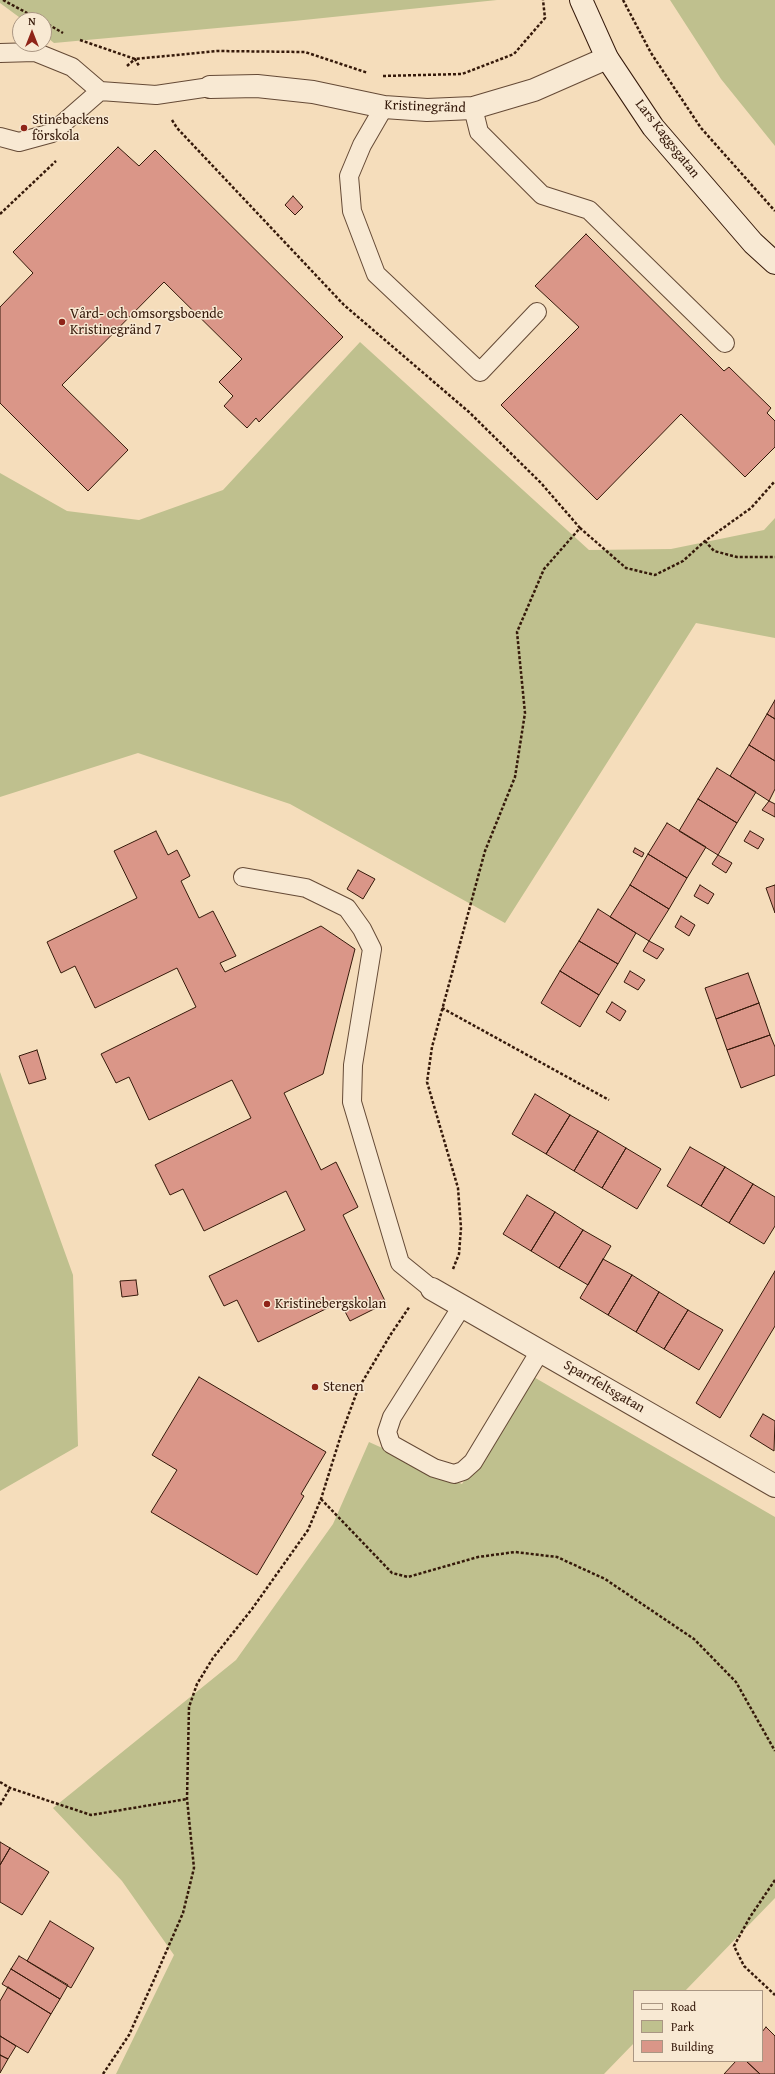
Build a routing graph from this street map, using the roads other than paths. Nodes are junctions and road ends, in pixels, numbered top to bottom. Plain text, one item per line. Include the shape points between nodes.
1 (581, 0) edge
2 (0, 53) edge
3 (607, 58) junction
4 (210, 87) joint
5 (100, 91) junction
6 (384, 107) junction
7 (473, 108) junction
8 (0, 137) edge
9 (775, 263) edge
10 (537, 312) dead end
11 (725, 343) dead end
12 (243, 877) dead end
13 (432, 1288) joint
14 (462, 1306) junction
15 (540, 1351) junction
16 (775, 1486) edge

1 - 3 street, Lars Kaggsgatan
2 - 5 lane via 35,52 72,67
3 - 7 street, Kristinegränd via 534,90
3 - 9 street, Lars Kaggsgatan via 653,127 753,242
4 - 5 lane via 156,95
4 - 6 street, Kristinegränd via 257,86 314,92
5 - 8 lane via 52,133 19,142
6 - 7 street, Kristinegränd via 427,110
6 - 10 lane via 362,145 350,176 352,210 376,274 480,372
7 - 11 lane via 479,132 542,195 589,210
12 - 13 lane via 306,888 347,908 372,949 353,1065 352,1102 400,1263
13 - 14 street, Sparrfeltsgatan
14 - 15 street, Sparrfeltsgatan
14 - 15 lane via 392,1417 387,1432 391,1444 434,1468 454,1474 463,1471 473,1462
15 - 16 street, Sparrfeltsgatan

